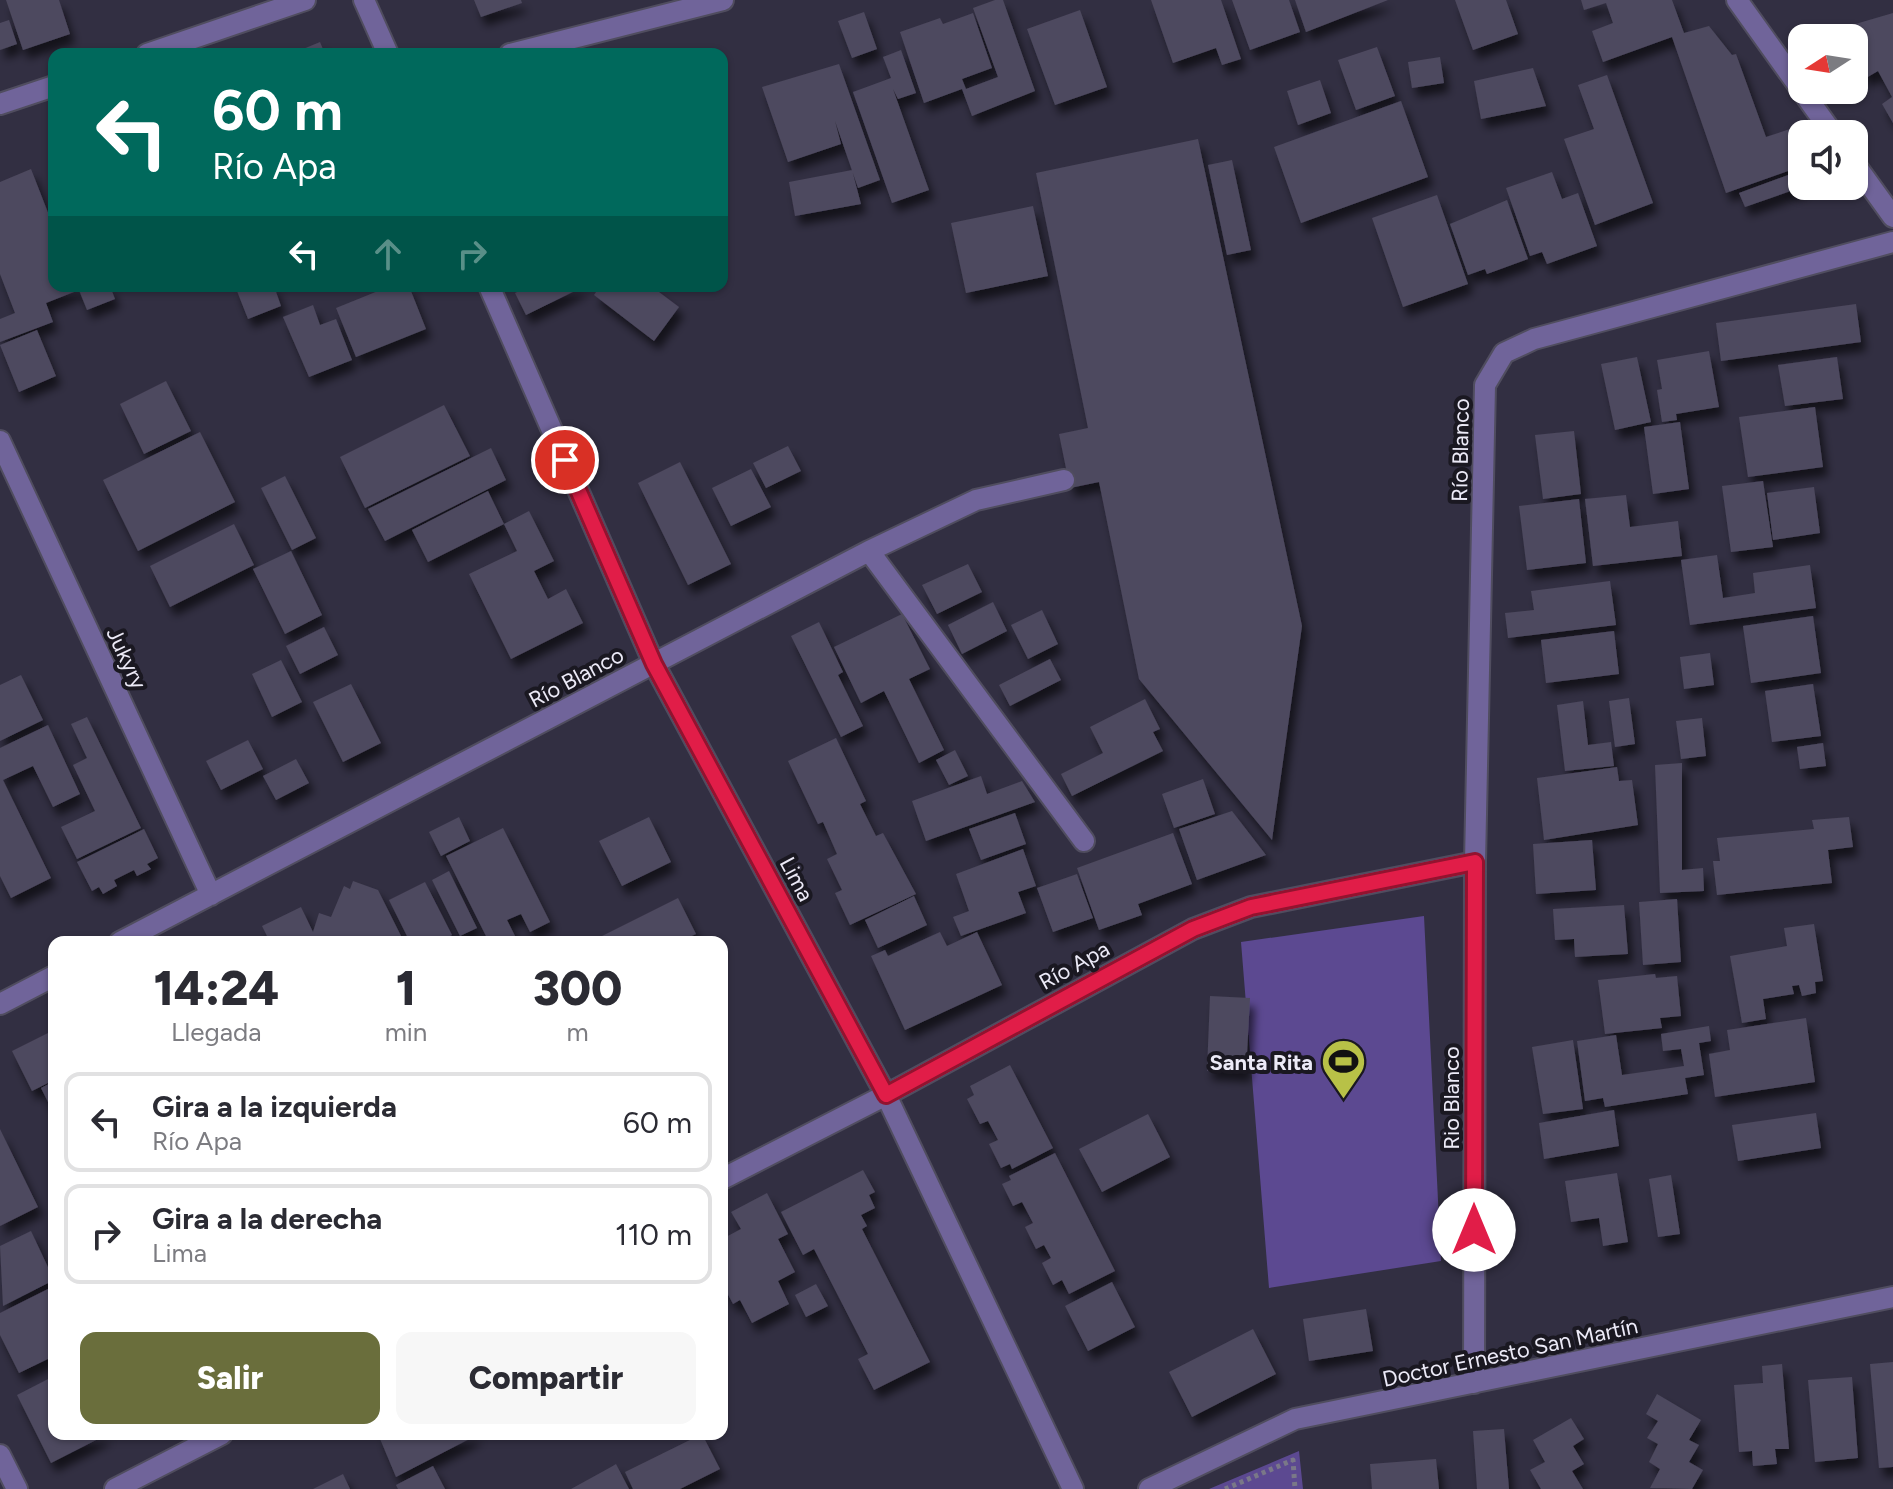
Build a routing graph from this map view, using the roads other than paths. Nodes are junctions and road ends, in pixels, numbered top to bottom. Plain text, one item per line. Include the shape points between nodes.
1 (305, 0) edge
2 (364, 0) edge
3 (723, 0) edge
4 (1737, 0) edge
5 (165, 48) edge
6 (385, 48) edge
7 (534, 48) edge
8 (48, 88) edge
9 (0, 104) edge
10 (1823, 120) edge
11 (1868, 182) edge
12 (1893, 217) edge
13 (1893, 242) edge
14 (492, 292) edge
15 (0, 441) edge
16 (1064, 480) dead end
17 (869, 551) junction
18 (654, 664) junction
19 (1084, 841) dead end
20 (1475, 862) junction
21 (211, 895) junction
22 (132, 936) edge
23 (48, 979) edge
24 (0, 1004) edge
25 (886, 1095) junction
26 (728, 1176) edge
27 (1893, 1297) edge
28 (1474, 1383) junction
29 (210, 1440) edge
30 (0, 1455) edge
31 (17, 1489) edge
32 (115, 1489) edge
33 (1073, 1489) edge
34 (1149, 1489) edge

1 - 5 street
2 - 6 street
3 - 7 street
4 - 10 street
8 - 9 street
11 - 12 street
13 - 20 street, Río Blanco via 1534,339 1504,353 1485,385
14 - 18 street, Lima
15 - 21 street, Jukyry
16 - 17 street, Río Blanco via 976,500
17 - 18 street, Río Blanco
17 - 19 street
18 - 21 street, Río Blanco
18 - 25 street, Lima
20 - 25 street, Río Apa via 1251,907 1193,929
20 - 28 street, Rio Blanco
21 - 22 street, Río Blanco
23 - 24 street
25 - 26 street, Río Apa
25 - 33 street, Lima
27 - 28 street, Doctor Ernesto San Martín
28 - 34 street, Doctor Ernesto San Martín via 1295,1419
29 - 32 street
30 - 31 street

